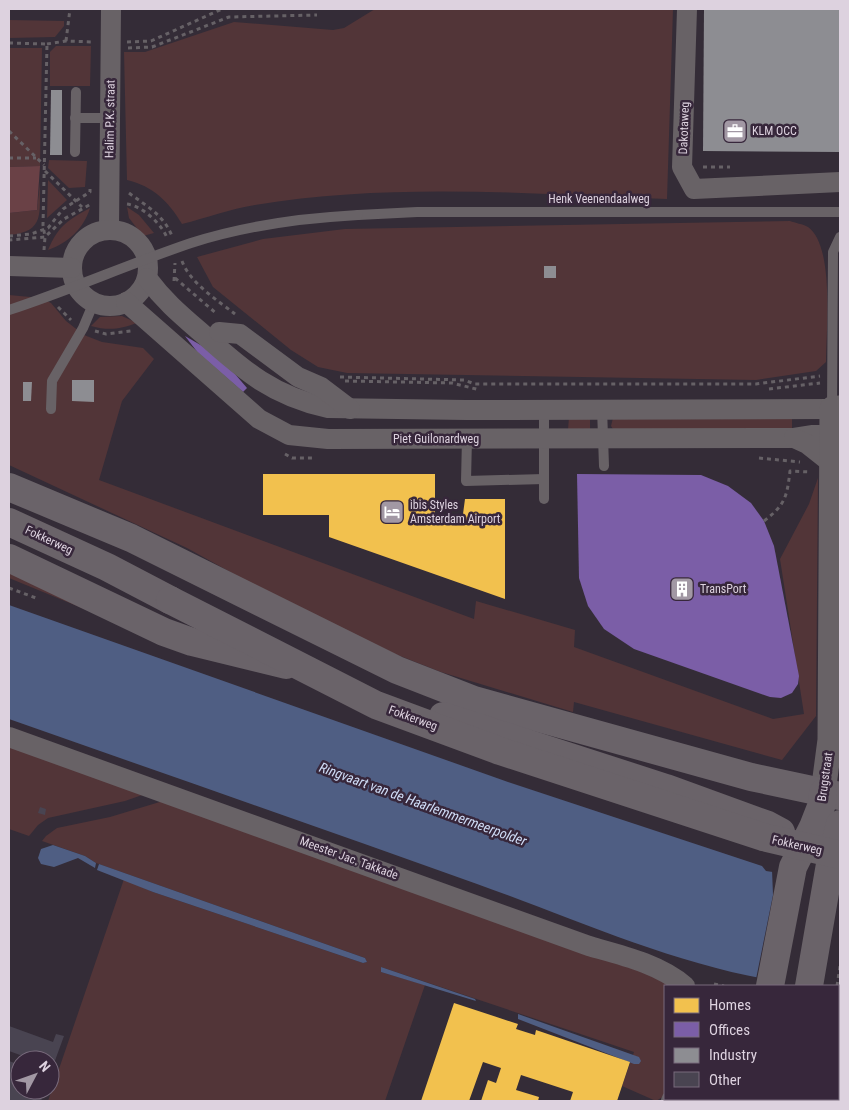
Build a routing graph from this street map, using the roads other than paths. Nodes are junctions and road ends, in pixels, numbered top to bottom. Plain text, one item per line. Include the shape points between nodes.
1 (111, 9) edge
2 (687, 9) edge
3 (76, 92) dead end
4 (75, 118) junction
5 (110, 118) junction
6 (75, 152) dead end
7 (840, 182) edge
8 (840, 212) edge
9 (109, 230) junction
10 (840, 237) edge
11 (9, 266) edge
12 (72, 268) junction
13 (147, 278) junction
14 (94, 302) junction
15 (126, 302) junction
16 (9, 310) edge
17 (197, 329) junction
18 (219, 332) junction
19 (283, 393) junction
20 (544, 408) junction
21 (602, 408) junction
22 (51, 409) dead end
23 (350, 409) junction
24 (836, 409) edge
25 (836, 435) edge
26 (467, 438) junction
27 (604, 438) junction
28 (794, 438) junction
29 (544, 439) junction
30 (604, 466) dead end
31 (831, 468) junction
32 (544, 479) junction
33 (9, 487) edge
34 (544, 499) dead end
35 (9, 522) edge
36 (9, 558) edge
37 (9, 736) edge
38 (832, 805) edge
39 (768, 825) junction
40 (795, 862) junction
41 (836, 875) edge
42 (684, 985) edge
43 (770, 985) edge
44 (809, 985) edge

1 - 5 street, Halim P.K. straat via 117,45
2 - 7 street, Dakotaweg via 682,167 694,189
3 - 4 lane
4 - 5 lane
4 - 6 lane
5 - 9 street, Halim P.K. straat
8 - 16 lane, Henk Veenendaalweg, bridge via 417,212 322,217 223,234 192,243
9 - 12 street via 95,233 83,241 75,254
9 - 13 street via 123,232 144,250
10 - 24 lane via 832,252
11 - 12 street
12 - 14 street via 75,282
13 - 15 street via 139,292
13 - 17 street via 166,303
14 - 15 street via 116,306
14 - 22 lane via 52,381
15 - 26 street, Piet Guilonardweg via 259,419 289,435 328,439
17 - 18 street
17 - 19 street via 245,372
18 - 19 street via 254,360
18 - 23 street via 240,334 298,377 321,387
19 - 23 street via 306,403
20 - 21 street
20 - 23 street
20 - 29 lane
21 - 24 street
21 - 27 lane
24 - 25 street, Brugstraat
25 - 28 street, Piet Guilonardweg
25 - 31 street, Brugstraat
26 - 29 street, Piet Guilonardweg
26 - 32 lane via 466,481
27 - 28 street, Piet Guilonardweg
27 - 29 street, Piet Guilonardweg
27 - 30 lane
28 - 31 street via 807,444
29 - 32 lane
31 - 38 street, Brugstraat
32 - 34 lane
33 - 38 main road via 131,538 362,654 450,691 577,730 751,776
35 - 41 main road, Fokkerweg, bridge via 99,563 376,705 500,751 754,834
36 - 39 main road via 164,632 192,642 375,692
37 - 42 street, Meester Jac. Takkade via 650,966
38 - 39 main road via 793,824
38 - 40 main road, Brugstraat
38 - 41 main road, Brugstraat
39 - 40 main road via 788,838 795,848
40 - 43 main road, Brugstraat
41 - 44 main road, Brugstraat via 816,939

